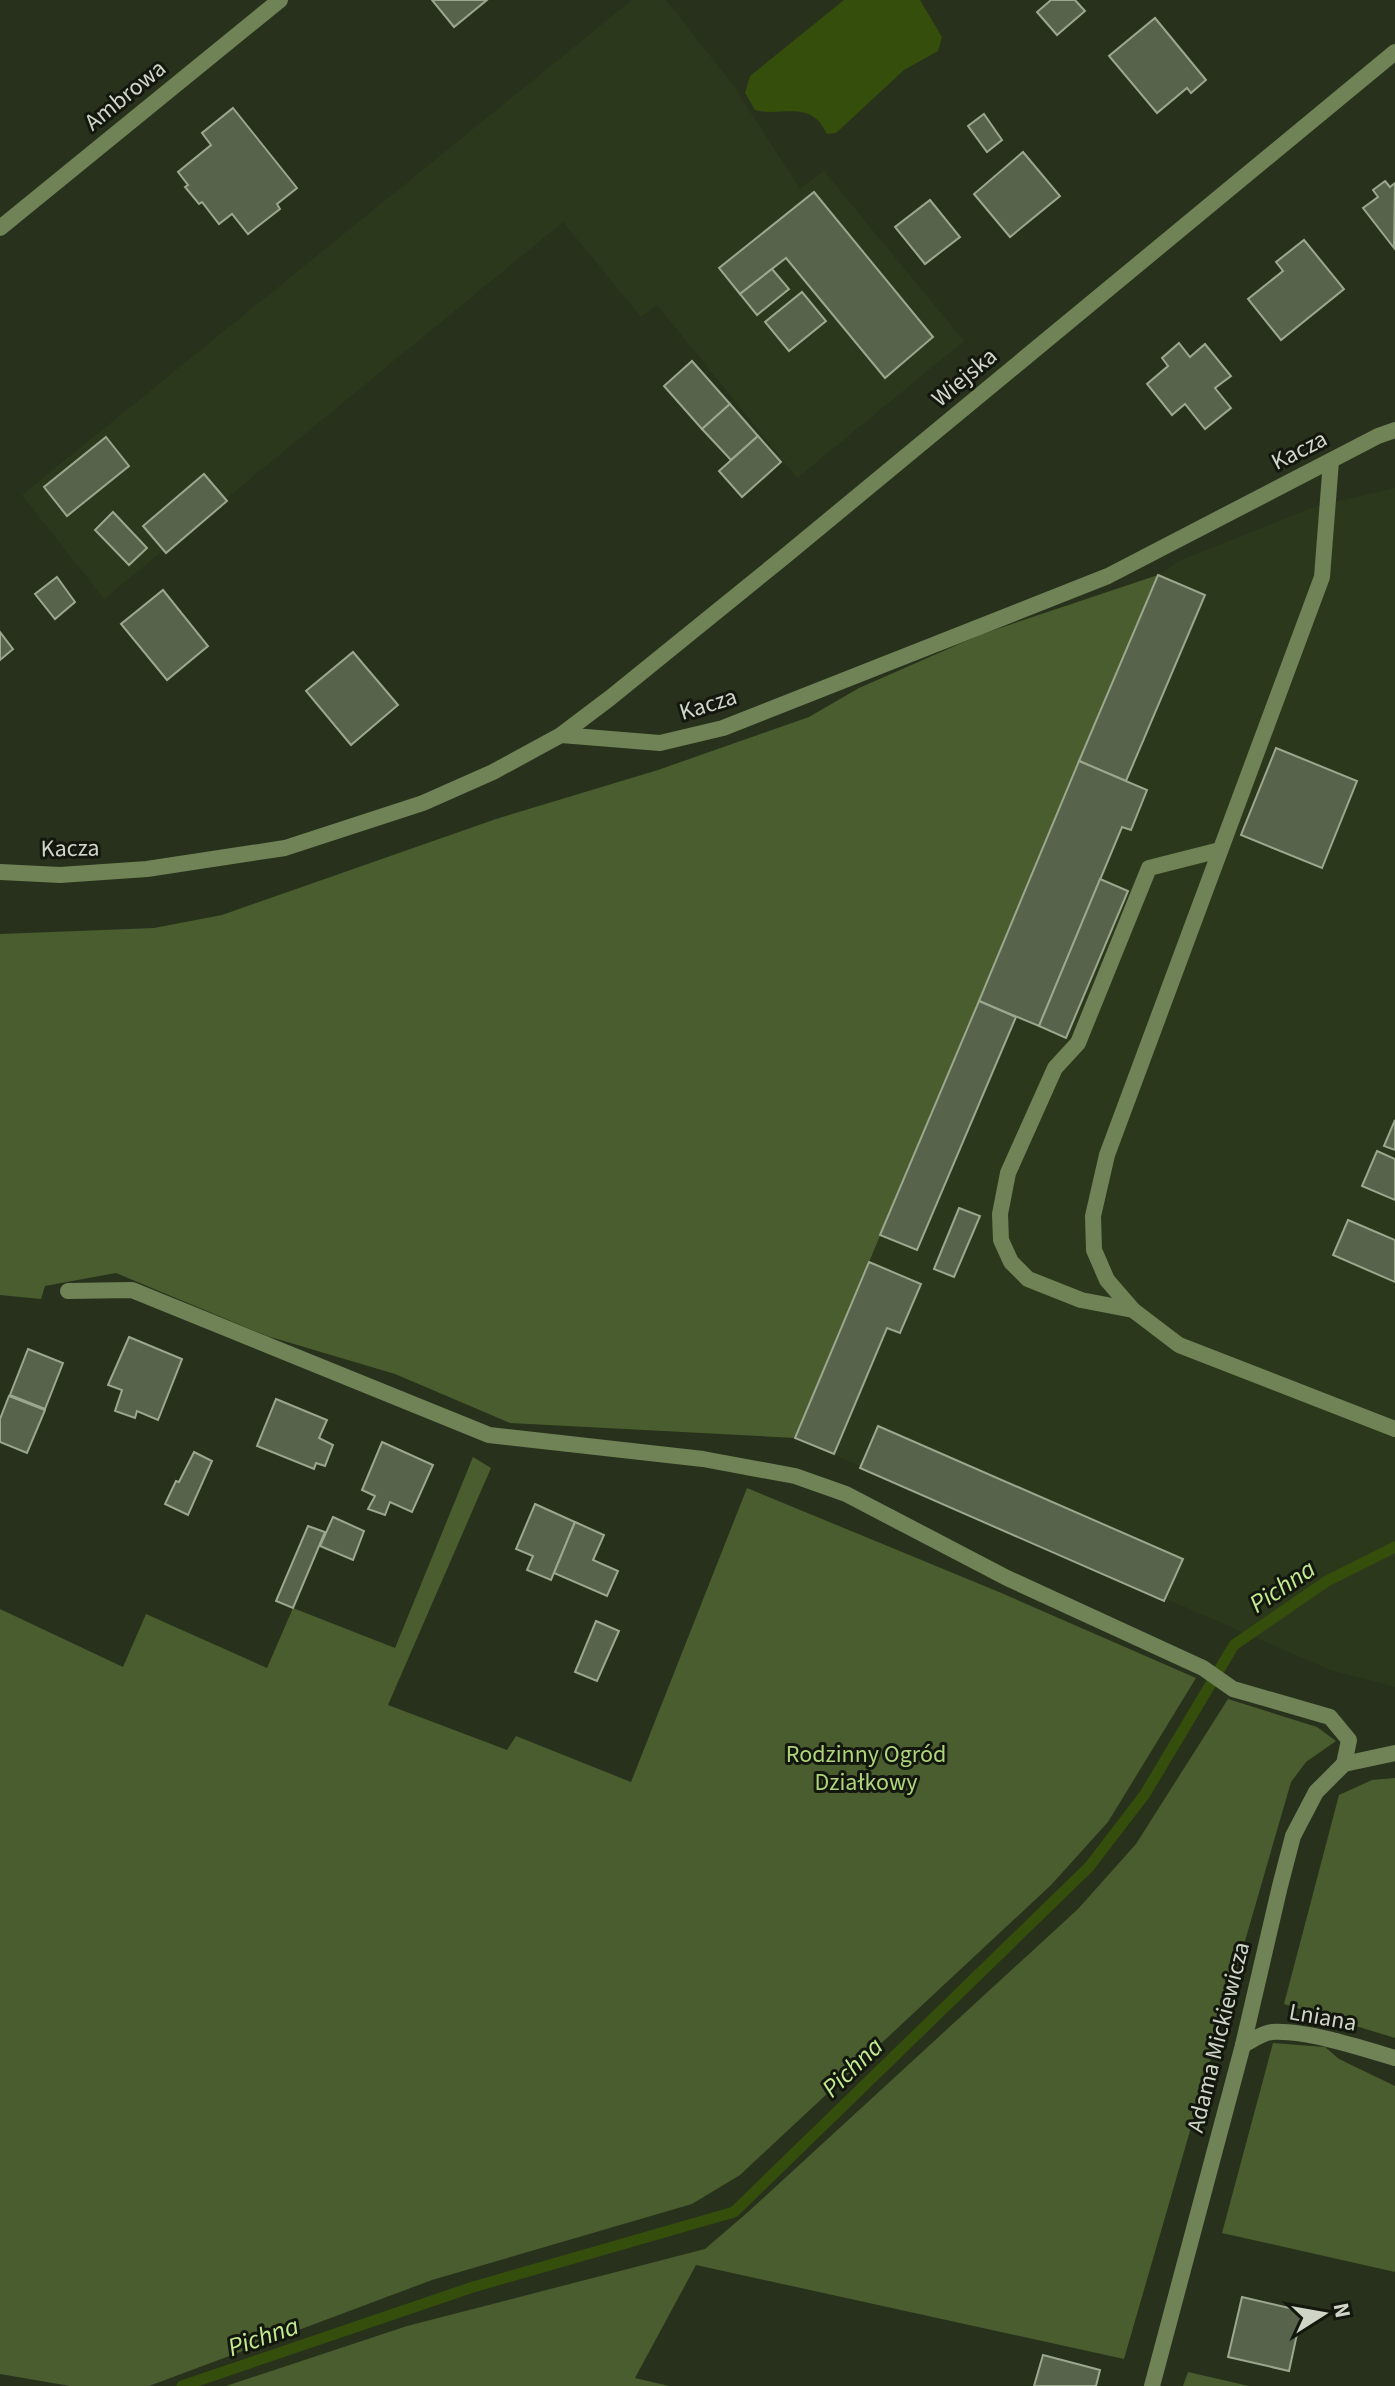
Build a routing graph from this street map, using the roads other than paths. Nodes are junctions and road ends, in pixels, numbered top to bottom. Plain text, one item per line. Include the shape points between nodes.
1 (280, 0) edge
2 (1395, 52) edge
3 (0, 228) edge
4 (1395, 430) edge
5 (1331, 461) junction
6 (561, 735) junction
7 (1220, 850) junction
8 (0, 872) edge
9 (68, 1291) dead end
10 (1133, 1310) junction
11 (1395, 1429) edge
12 (1395, 1753) edge
13 (1344, 1764) junction
14 (1243, 2045) junction
15 (1395, 2058) edge
16 (1152, 2386) edge

1 - 3 street, Ambrowa
2 - 6 street, Wiejska
4 - 5 street, Kacza
5 - 6 street, Kacza via 1108,576 723,728 660,743
5 - 7 street via 1322,577
6 - 8 street, Kacza via 423,803 285,848 147,869 60,875
7 - 10 street via 1107,1155 1093,1216 1094,1250 1107,1280
7 - 10 street via 1149,868 1078,1043 1055,1068 1008,1173 1000,1214 1001,1240 1011,1262 1028,1279 1081,1300
9 - 13 street via 132,1290 489,1435 703,1459 795,1476 846,1494 1007,1578 1203,1668 1233,1689 1330,1717 1349,1740
10 - 11 street via 1179,1345
12 - 13 street
13 - 14 street, Adama Mickiewicza via 1316,1792 1293,1836
14 - 15 street, Lniana via 1269,2032 1333,2041
14 - 16 street, Adama Mickiewicza

